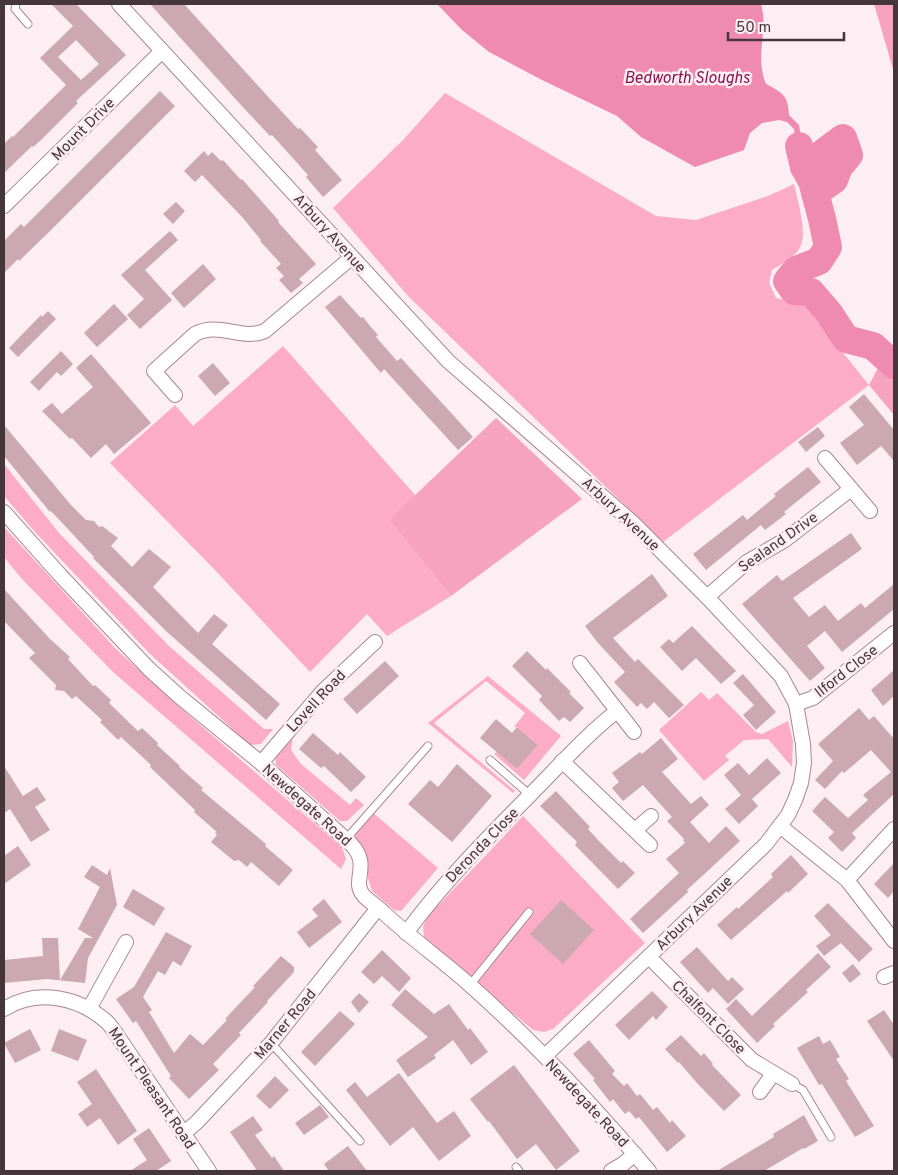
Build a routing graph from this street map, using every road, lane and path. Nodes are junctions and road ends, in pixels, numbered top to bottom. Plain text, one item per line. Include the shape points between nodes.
1 (16, 4) edge
2 (119, 4) edge
3 (28, 24) dead end
4 (162, 51) junction
5 (4, 206) edge
6 (351, 258) junction
7 (175, 394) dead end
8 (825, 458) dead end
9 (851, 489) junction
10 (870, 511) dead end
11 (4, 512) edge
12 (707, 597) junction
13 (894, 633) edge
14 (375, 642) dead end
15 (580, 663) dead end
16 (796, 704) junction
17 (617, 711) junction
18 (634, 732) dead end
19 (428, 746) dead end
20 (490, 760) dead end
21 (562, 761) junction
22 (261, 763) junction
23 (530, 795) junction
24 (650, 816) dead end
25 (780, 826) junction
26 (635, 830) junction
27 (893, 833) edge
28 (346, 840) junction
29 (650, 845) dead end
30 (848, 880) junction
31 (378, 908) junction
32 (528, 912) dead end
33 (406, 933) junction
34 (894, 941) edge
35 (126, 942) dead end
36 (649, 957) junction
37 (470, 985) junction
38 (4, 1009) edge
39 (89, 1009) junction
40 (272, 1043) junction
41 (545, 1056) junction
42 (773, 1074) junction
43 (792, 1084) joint
44 (760, 1092) dead end
45 (183, 1134) junction
46 (831, 1137) dead end
47 (360, 1141) dead end
48 (634, 1154) junction
49 (209, 1171) edge
50 (611, 1171) edge
51 (649, 1171) edge

1 - 3 lane via 15,9
2 - 4 street, Arbury Avenue
4 - 5 street, Mount Drive
4 - 6 street, Arbury Avenue
6 - 7 street via 265,331 247,335 211,328 195,334 154,371
6 - 12 street, Arbury Avenue via 448,361 633,524
8 - 9 street
9 - 10 street
9 - 12 street, Sealand Drive via 785,540 747,562
11 - 22 street, Newdegate Road via 149,669
12 - 16 street, Arbury Avenue via 781,676
13 - 16 street, Ilford Close via 813,698
14 - 22 street, Lovell Road via 323,691
15 - 17 street
16 - 25 street, Arbury Avenue via 804,763 795,800
17 - 18 street
17 - 21 street, Deronda Close
19 - 28 lane
20 - 23 lane
21 - 23 street, Deronda Close
21 - 26 street
22 - 28 street, Newdegate Road
23 - 33 street, Deronda Close via 450,877
24 - 26 street
25 - 30 street
25 - 36 street, Arbury Avenue via 766,844
26 - 29 street
27 - 30 street
28 - 31 street, Newdegate Road via 360,857 359,885 362,893
30 - 34 street
31 - 33 street, Newdegate Road
31 - 40 street, Marner Road
32 - 37 lane
33 - 37 street, Newdegate Road
35 - 39 street
36 - 41 street, Arbury Avenue
36 - 42 street, Chalfont Close via 752,1060
37 - 41 street, Newdegate Road
38 - 39 street, Mount Pleasant Road via 29,998 53,997 70,1000
39 - 45 street, Mount Pleasant Road via 113,1030
40 - 45 street, Marner Road
40 - 47 lane
41 - 48 street, Newdegate Road
42 - 43 street, Chalfont Close
42 - 44 street
43 - 46 lane via 803,1090
45 - 49 street, Mount Pleasant Road
48 - 50 street
48 - 51 street, Newdegate Road

